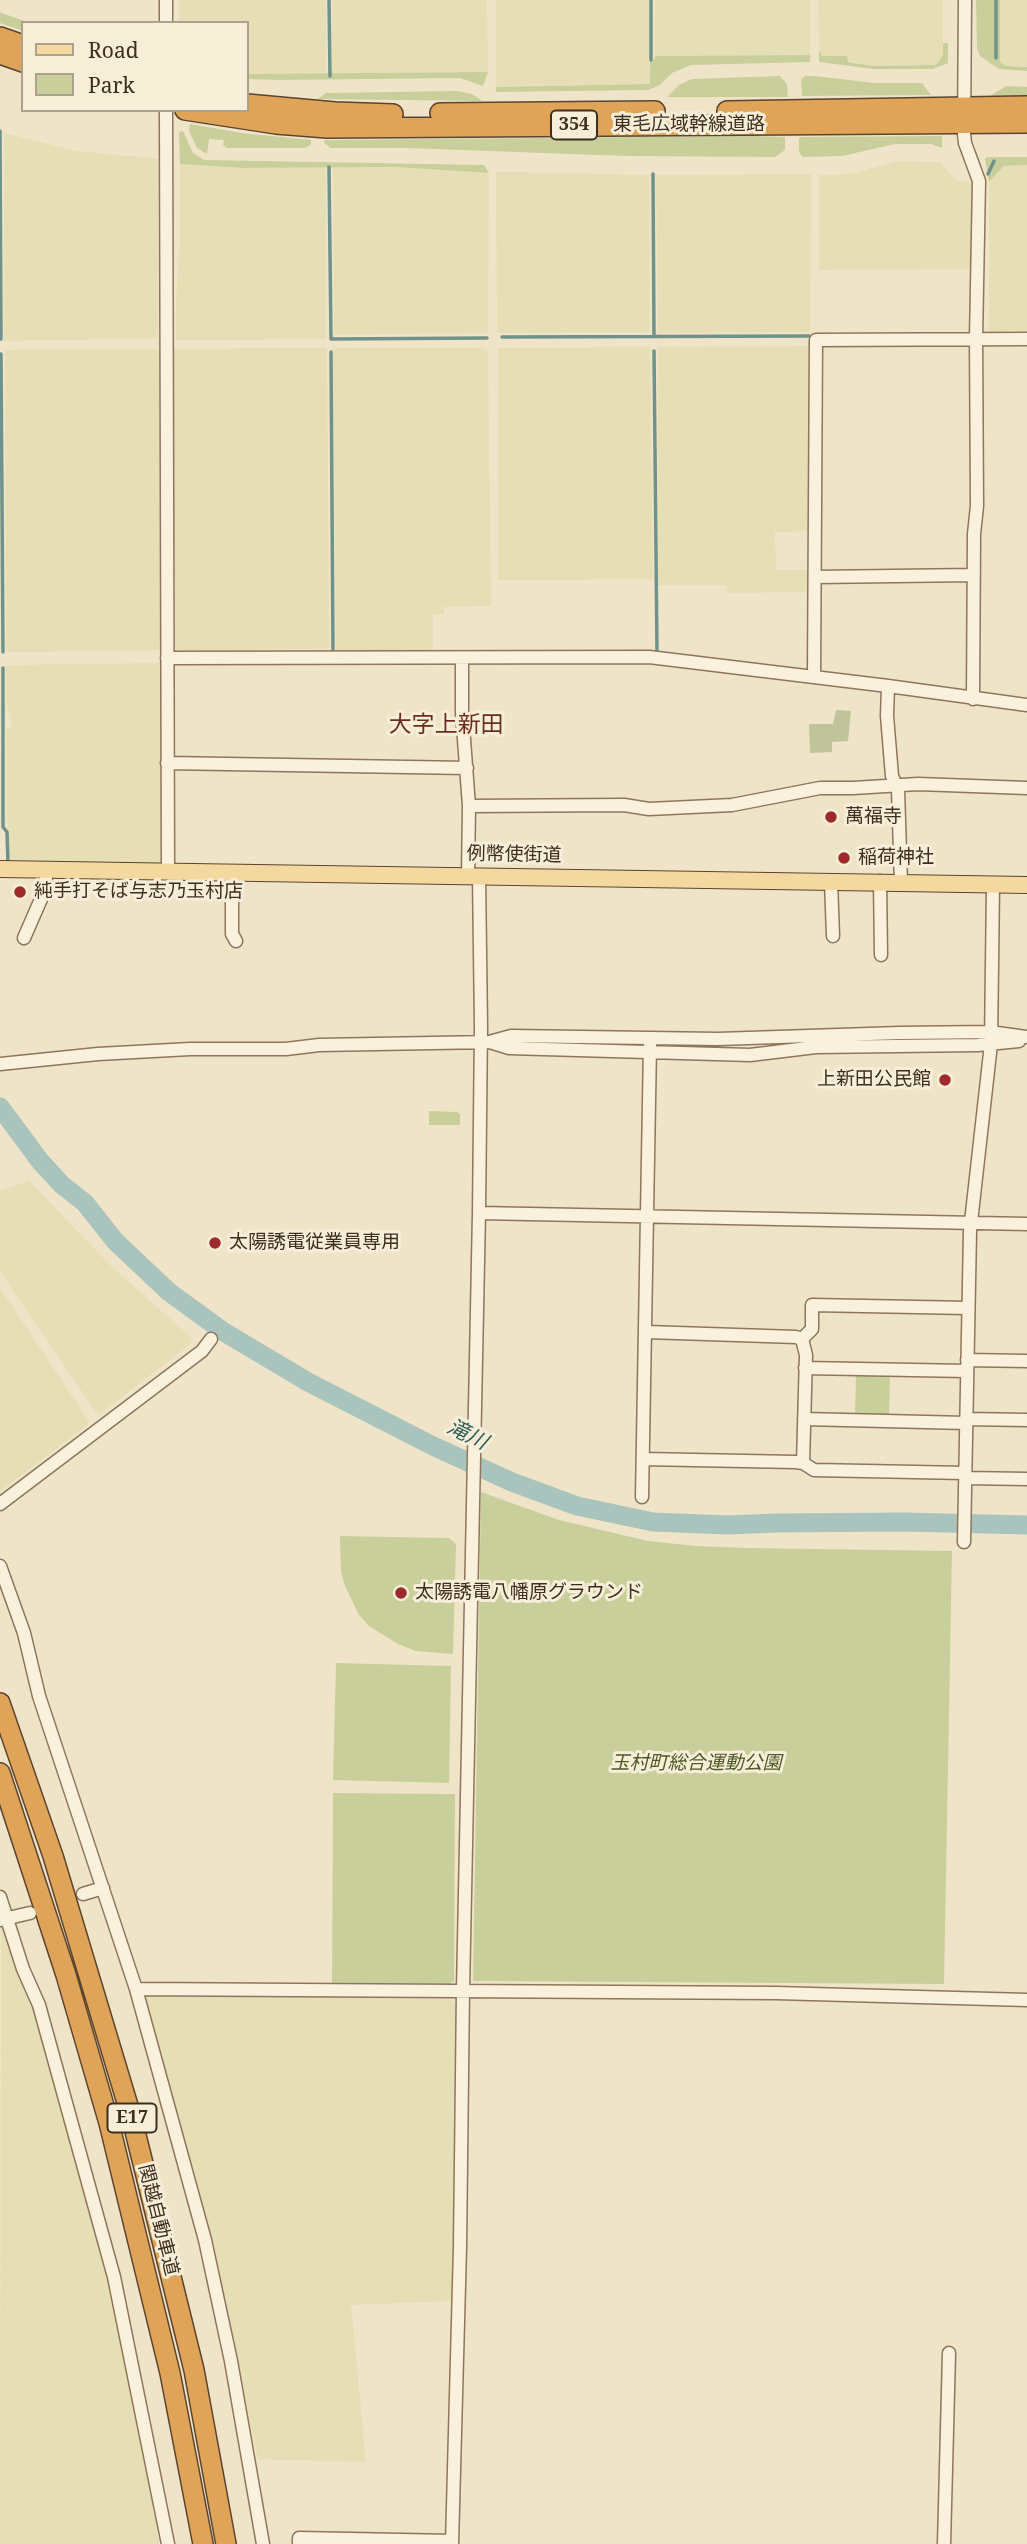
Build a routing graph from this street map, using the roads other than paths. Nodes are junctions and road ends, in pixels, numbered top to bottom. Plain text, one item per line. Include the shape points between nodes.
1 (166, 0) edge
2 (965, 0) edge
3 (166, 21) edge
4 (0, 37) edge
5 (21, 45) edge
6 (0, 54) edge
7 (21, 61) edge
8 (248, 104) edge
9 (1027, 106) edge
10 (166, 112) edge
11 (198, 112) edge
12 (964, 115) junction
13 (1027, 122) edge
14 (976, 339) junction
15 (1027, 339) edge
16 (974, 575) junction
17 (815, 577) junction
18 (462, 658) junction
19 (167, 659) junction
20 (814, 676) junction
21 (888, 686) junction
22 (973, 699) junction
23 (1027, 705) edge
24 (167, 763) junction
25 (467, 768) junction
26 (896, 785) junction
27 (1027, 788) edge
28 (468, 806) junction
29 (0, 869) edge
30 (48, 869) junction
31 (168, 871) junction
32 (232, 872) junction
33 (473, 876) junction
34 (831, 881) junction
35 (880, 881) junction
36 (901, 883) junction
37 (993, 885) junction
38 (1027, 886) edge
39 (833, 936) dead end
40 (24, 938) dead end
41 (236, 941) dead end
42 (881, 955) dead end
43 (650, 1038) junction
44 (990, 1038) junction
45 (1027, 1038) edge
46 (485, 1042) junction
47 (650, 1052) junction
48 (0, 1064) edge
49 (479, 1213) junction
50 (648, 1217) junction
51 (970, 1223) junction
52 (1027, 1224) edge
53 (968, 1308) junction
54 (646, 1332) junction
55 (211, 1339) dead end
56 (802, 1339) junction
57 (1027, 1361) edge
58 (967, 1365) junction
59 (806, 1368) junction
60 (804, 1419) junction
61 (1027, 1420) edge
62 (966, 1421) junction
63 (643, 1459) junction
64 (803, 1463) junction
65 (965, 1476) junction
66 (1027, 1479) edge
67 (642, 1497) dead end
68 (0, 1504) edge
69 (964, 1540) dead end
70 (0, 1566) edge
71 (0, 1703) edge
72 (0, 1773) edge
73 (103, 1888) junction
74 (83, 1894) dead end
75 (0, 1898) edge
76 (30, 1913) dead end
77 (4, 1919) edge
78 (136, 1989) junction
79 (463, 1990) junction
80 (1027, 2000) edge
81 (949, 2353) dead end
82 (452, 2542) edge
83 (168, 2544) edge
84 (203, 2544) edge
85 (226, 2544) edge
86 (263, 2544) edge
87 (299, 2544) edge
88 (944, 2544) edge

1 - 3 street
2 - 12 street
4 - 5 highway
6 - 7 highway
8 - 12 highway, 東毛広域幹線道路 / 354 via 370,114
9 - 12 highway, 東毛広域幹線道路 / 354
10 - 19 street
11 - 12 highway, 東毛広域幹線道路 / 354 via 327,128
12 - 13 highway, 東毛広域幹線道路 / 354
12 - 14 street via 965,144 979,181
14 - 15 street
14 - 16 street
14 - 17 street via 816,340
16 - 17 street
16 - 22 street
17 - 20 street
18 - 19 street
18 - 20 street via 634,656
18 - 25 street
19 - 24 street
20 - 21 street
21 - 22 street
21 - 26 street via 887,723
22 - 23 street
24 - 25 street
24 - 31 street
25 - 28 street
26 - 27 street
26 - 28 street via 820,788 732,805 660,809
26 - 36 street
28 - 33 street
29 - 30 main road, 例幣使街道
30 - 31 main road, 例幣使街道
30 - 40 street
31 - 32 main road, 例幣使街道
32 - 33 main road, 例幣使街道
32 - 41 street via 232,934
33 - 34 main road, 例幣使街道
33 - 46 street
34 - 35 main road, 例幣使街道
34 - 39 street
35 - 36 main road, 例幣使街道
35 - 42 street
36 - 37 main road, 例幣使街道
37 - 38 main road, 例幣使街道
37 - 44 street
43 - 44 street via 899,1032
43 - 46 street via 511,1035
43 - 47 street
44 - 45 street
44 - 47 street via 750,1055
44 - 51 street
46 - 47 street via 509,1048
46 - 48 street via 211,1048
46 - 49 street
47 - 50 street
49 - 50 street
49 - 79 street
50 - 51 street
50 - 54 street
51 - 52 street
51 - 53 street
53 - 56 street via 812,1306 812,1329
53 - 58 street
54 - 56 street
54 - 63 street
55 - 68 street via 202,1351
56 - 59 street
57 - 58 street
58 - 59 street
58 - 62 street
59 - 60 street
60 - 62 street
60 - 64 street
61 - 62 street
62 - 65 street
63 - 64 street
63 - 67 street
64 - 65 street via 814,1470
65 - 66 street
65 - 69 street
70 - 73 street
71 - 85 highway, 関越自動車道 / E17 via 53,1856 136,2132 194,2370
72 - 84 highway, 関越自動車道 / E17 via 109,2123 170,2373
73 - 74 street
73 - 78 street
75 - 77 street
76 - 77 street
77 - 83 street via 39,2005 114,2277
78 - 79 street
78 - 86 street via 205,2240
79 - 80 street
79 - 82 street
81 - 88 street
82 - 87 street via 299,2538

